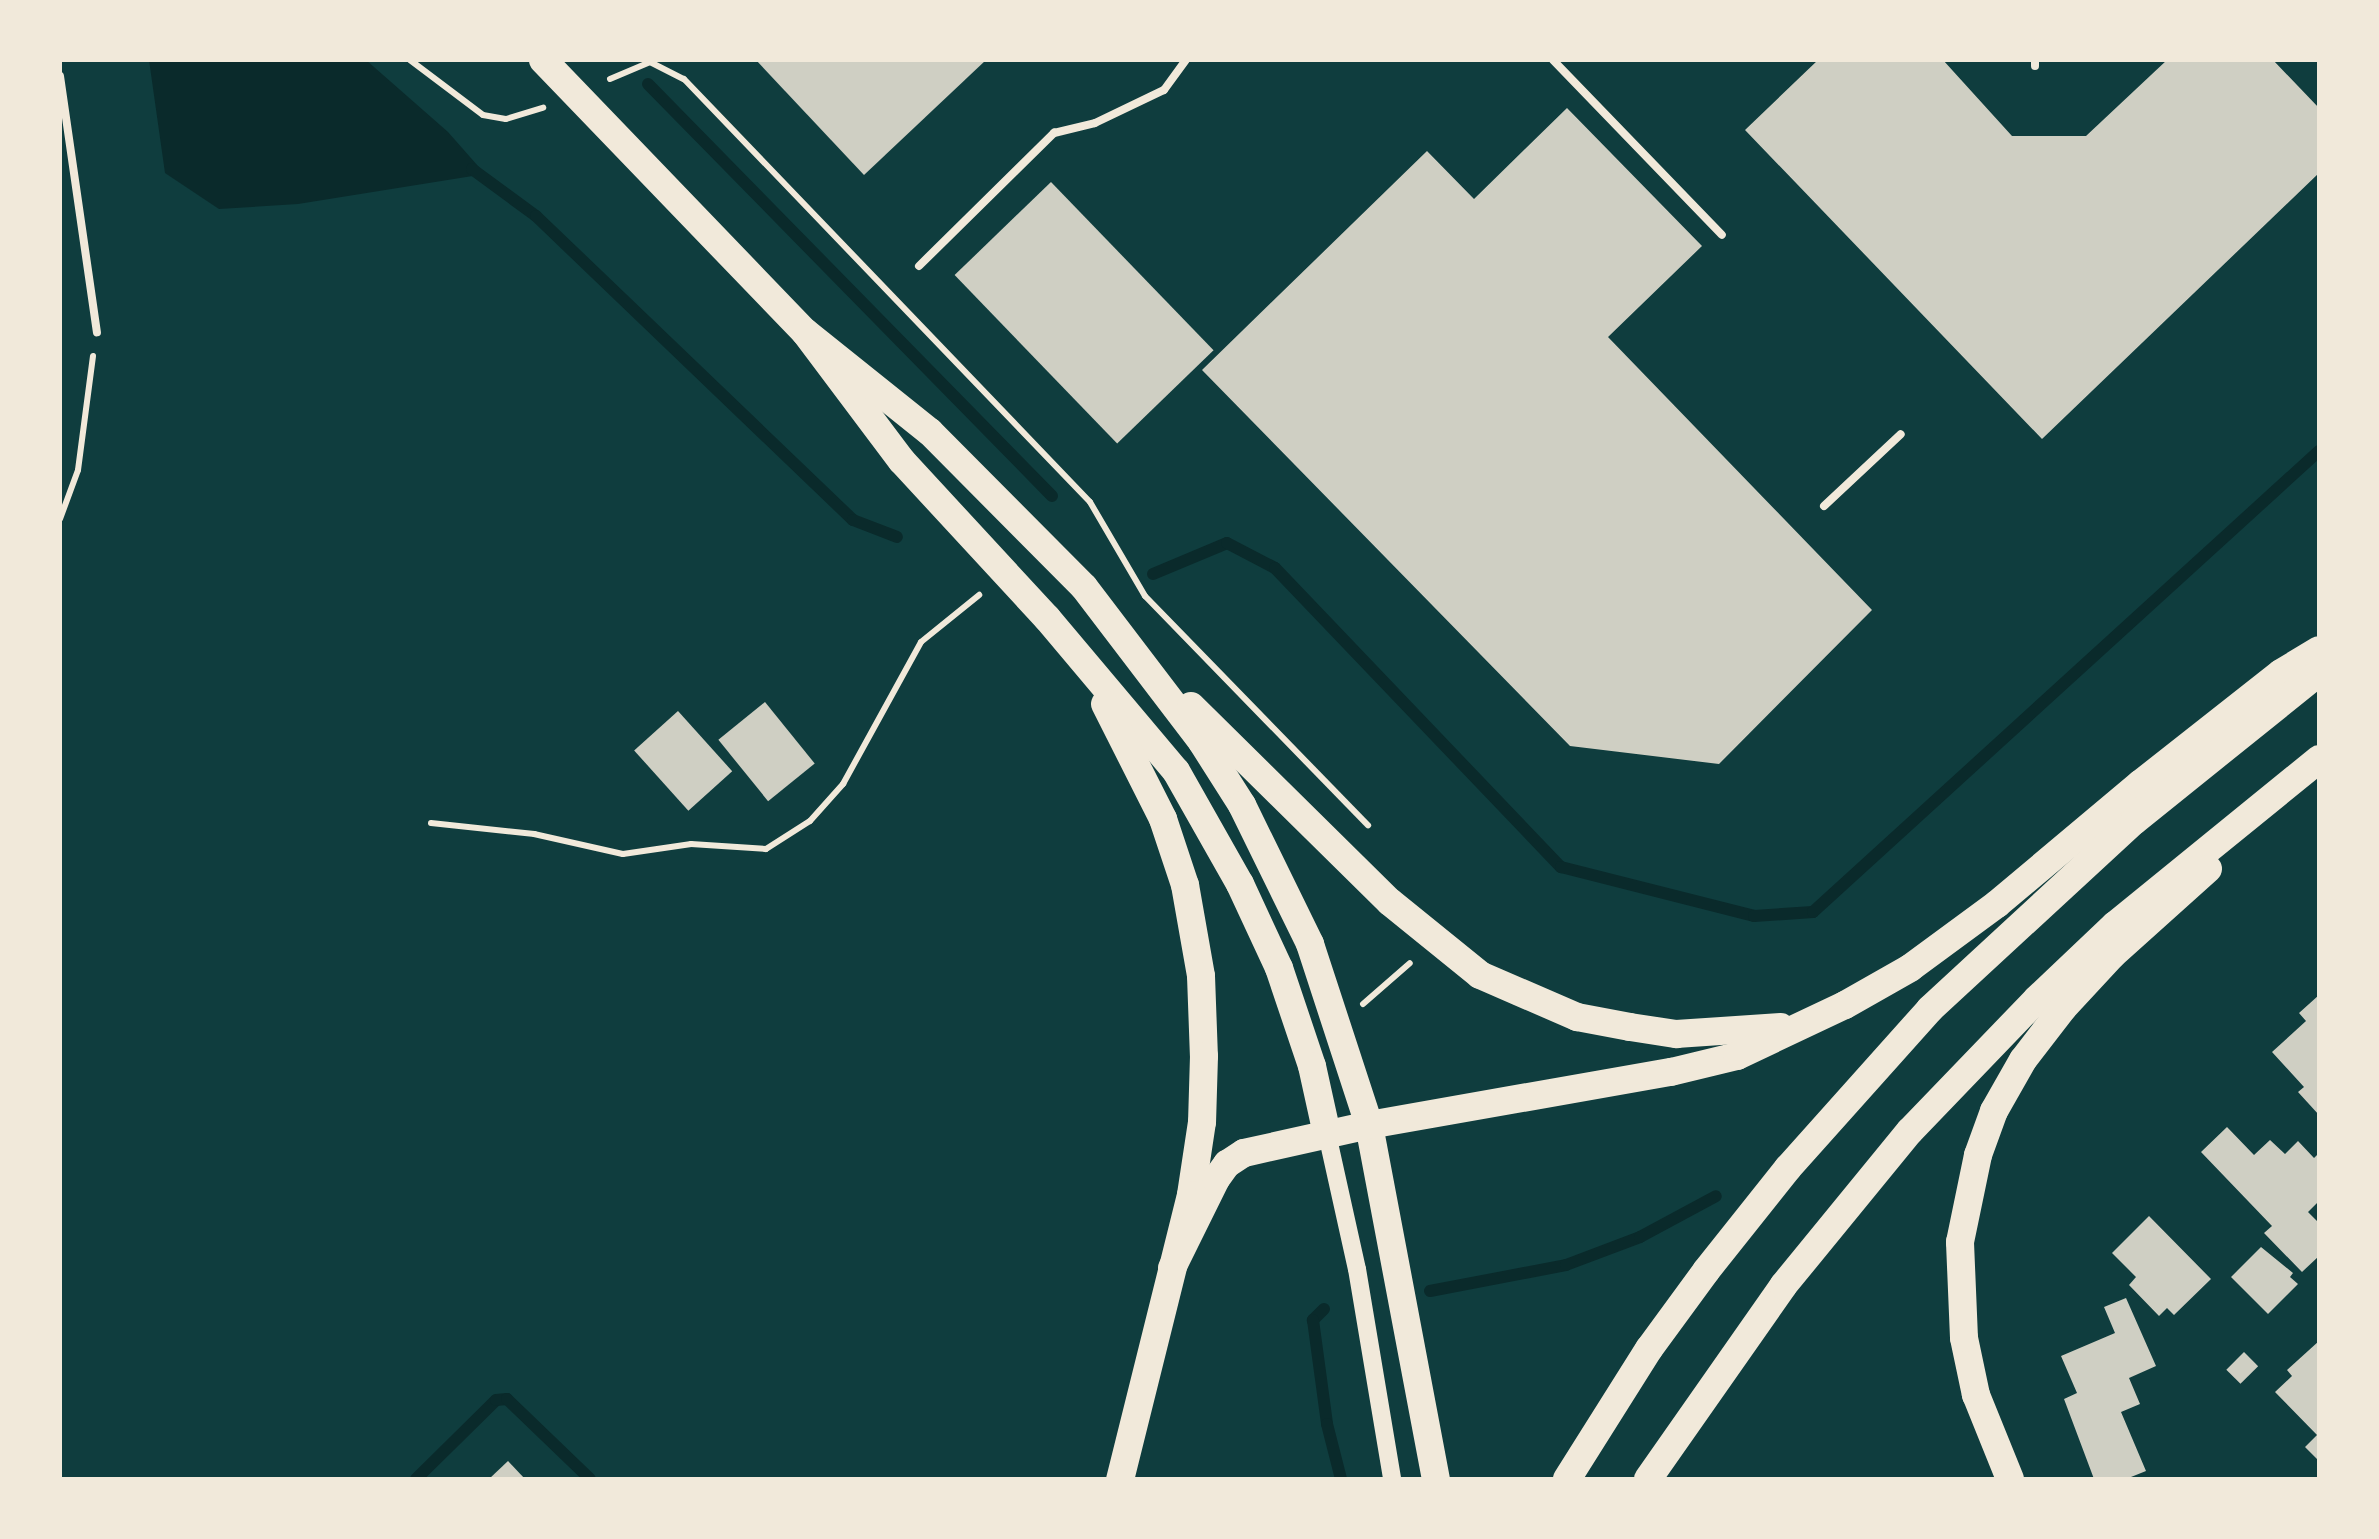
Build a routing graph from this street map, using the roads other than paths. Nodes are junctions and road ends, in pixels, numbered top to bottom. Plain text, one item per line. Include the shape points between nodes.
1 (543, 60) edge
2 (1186, 60) edge
3 (1553, 60) edge
4 (60, 76) edge
5 (1722, 235) dead end
6 (919, 266) dead end
7 (97, 332) road end
8 (806, 332) junction
9 (1901, 434) dead end
10 (1824, 506) dead end
11 (2319, 650) edge
12 (1136, 653) junction
13 (1079, 656) junction
14 (2319, 672) edge
15 (2319, 759) edge
16 (2295, 778) junction
17 (1809, 1023) junction
18 (1369, 1125) junction
19 (1326, 1134) junction
20 (1172, 1268) junction
21 (1120, 1479) edge
22 (1392, 1479) edge
23 (1436, 1479) edge
24 (1567, 1479) edge
25 (1648, 1479) edge
26 (2010, 1479) edge

1 - 8 highway
2 - 6 lane via 1164,90 1095,123 1054,133
3 - 5 lane
4 - 7 lane
8 - 12 highway via 930,432 1084,587
8 - 13 highway via 902,460
9 - 10 lane
11 - 17 highway via 1952,937
12 - 17 highway via 1390,902 1480,975 1577,1016 1661,1032 1727,1033
12 - 18 highway via 1202,742 1278,872 1316,961
13 - 19 highway via 1176,771 1240,884 1296,1011
13 - 20 highway via 1164,819 1202,976 1202,1122
14 - 24 highway via 2134,821 1930,1009 1706,1270
15 - 16 highway
16 - 25 highway via 2115,925 1910,1132 1783,1286
16 - 26 highway via 2233,847 2063,1008 1994,1111 1967,1194 1960,1291 1976,1395
17 - 18 highway via 1738,1056 1671,1072
18 - 19 highway
18 - 23 highway
19 - 20 highway via 1244,1153 1227,1164
19 - 22 street via 1358,1268
20 - 21 highway

